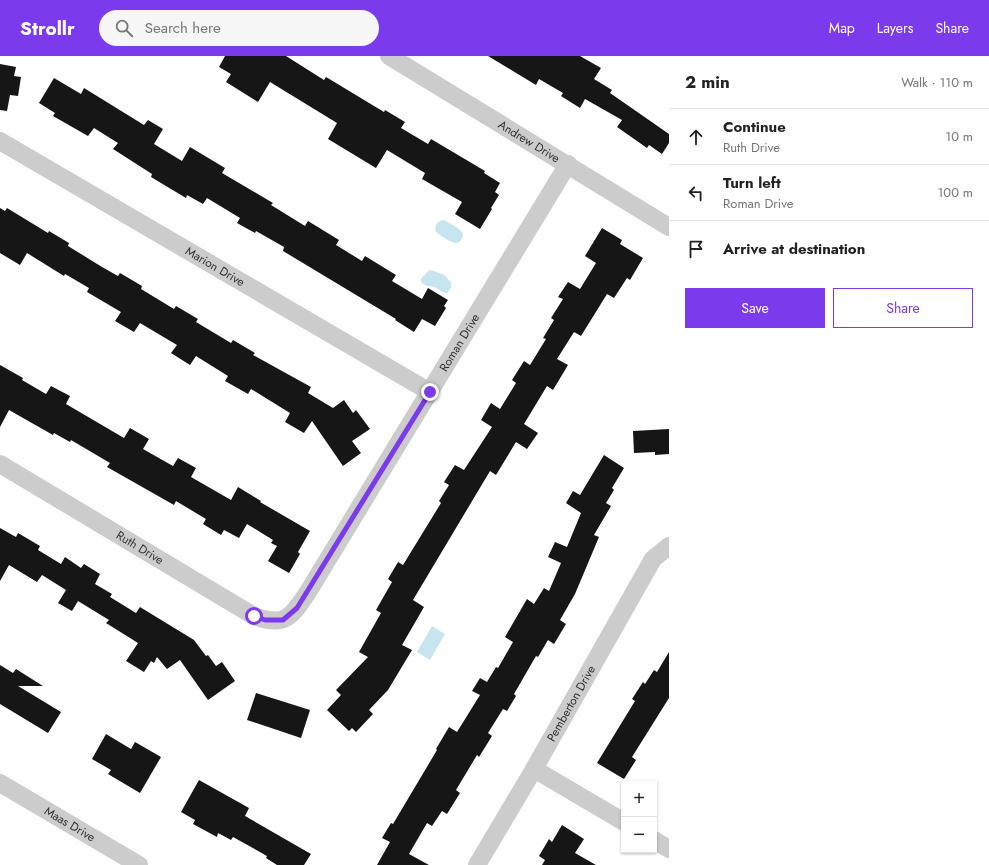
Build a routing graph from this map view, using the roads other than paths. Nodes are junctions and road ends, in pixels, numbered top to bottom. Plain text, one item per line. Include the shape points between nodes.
1 (389, 56) edge
2 (0, 141) edge
3 (568, 164) junction
4 (669, 227) edge
5 (430, 392) junction
6 (0, 464) edge
7 (669, 546) edge
8 (283, 620) joint
9 (534, 769) junction
10 (0, 783) edge
11 (621, 820) edge
12 (657, 842) edge
13 (669, 849) edge
14 (139, 865) edge
15 (477, 865) edge

1 - 3 street, Andrew Drive
2 - 5 street, Marion Drive
3 - 4 street, Andrew Drive
3 - 5 street, Roman Drive
5 - 8 street, Roman Drive via 308,592 297,608
6 - 8 street, Ruth Drive via 254,616 265,620
7 - 9 street, Pemberton Drive via 653,560
9 - 11 street
9 - 15 street, Pemberton Drive
10 - 14 street, Maas Drive
12 - 13 street

